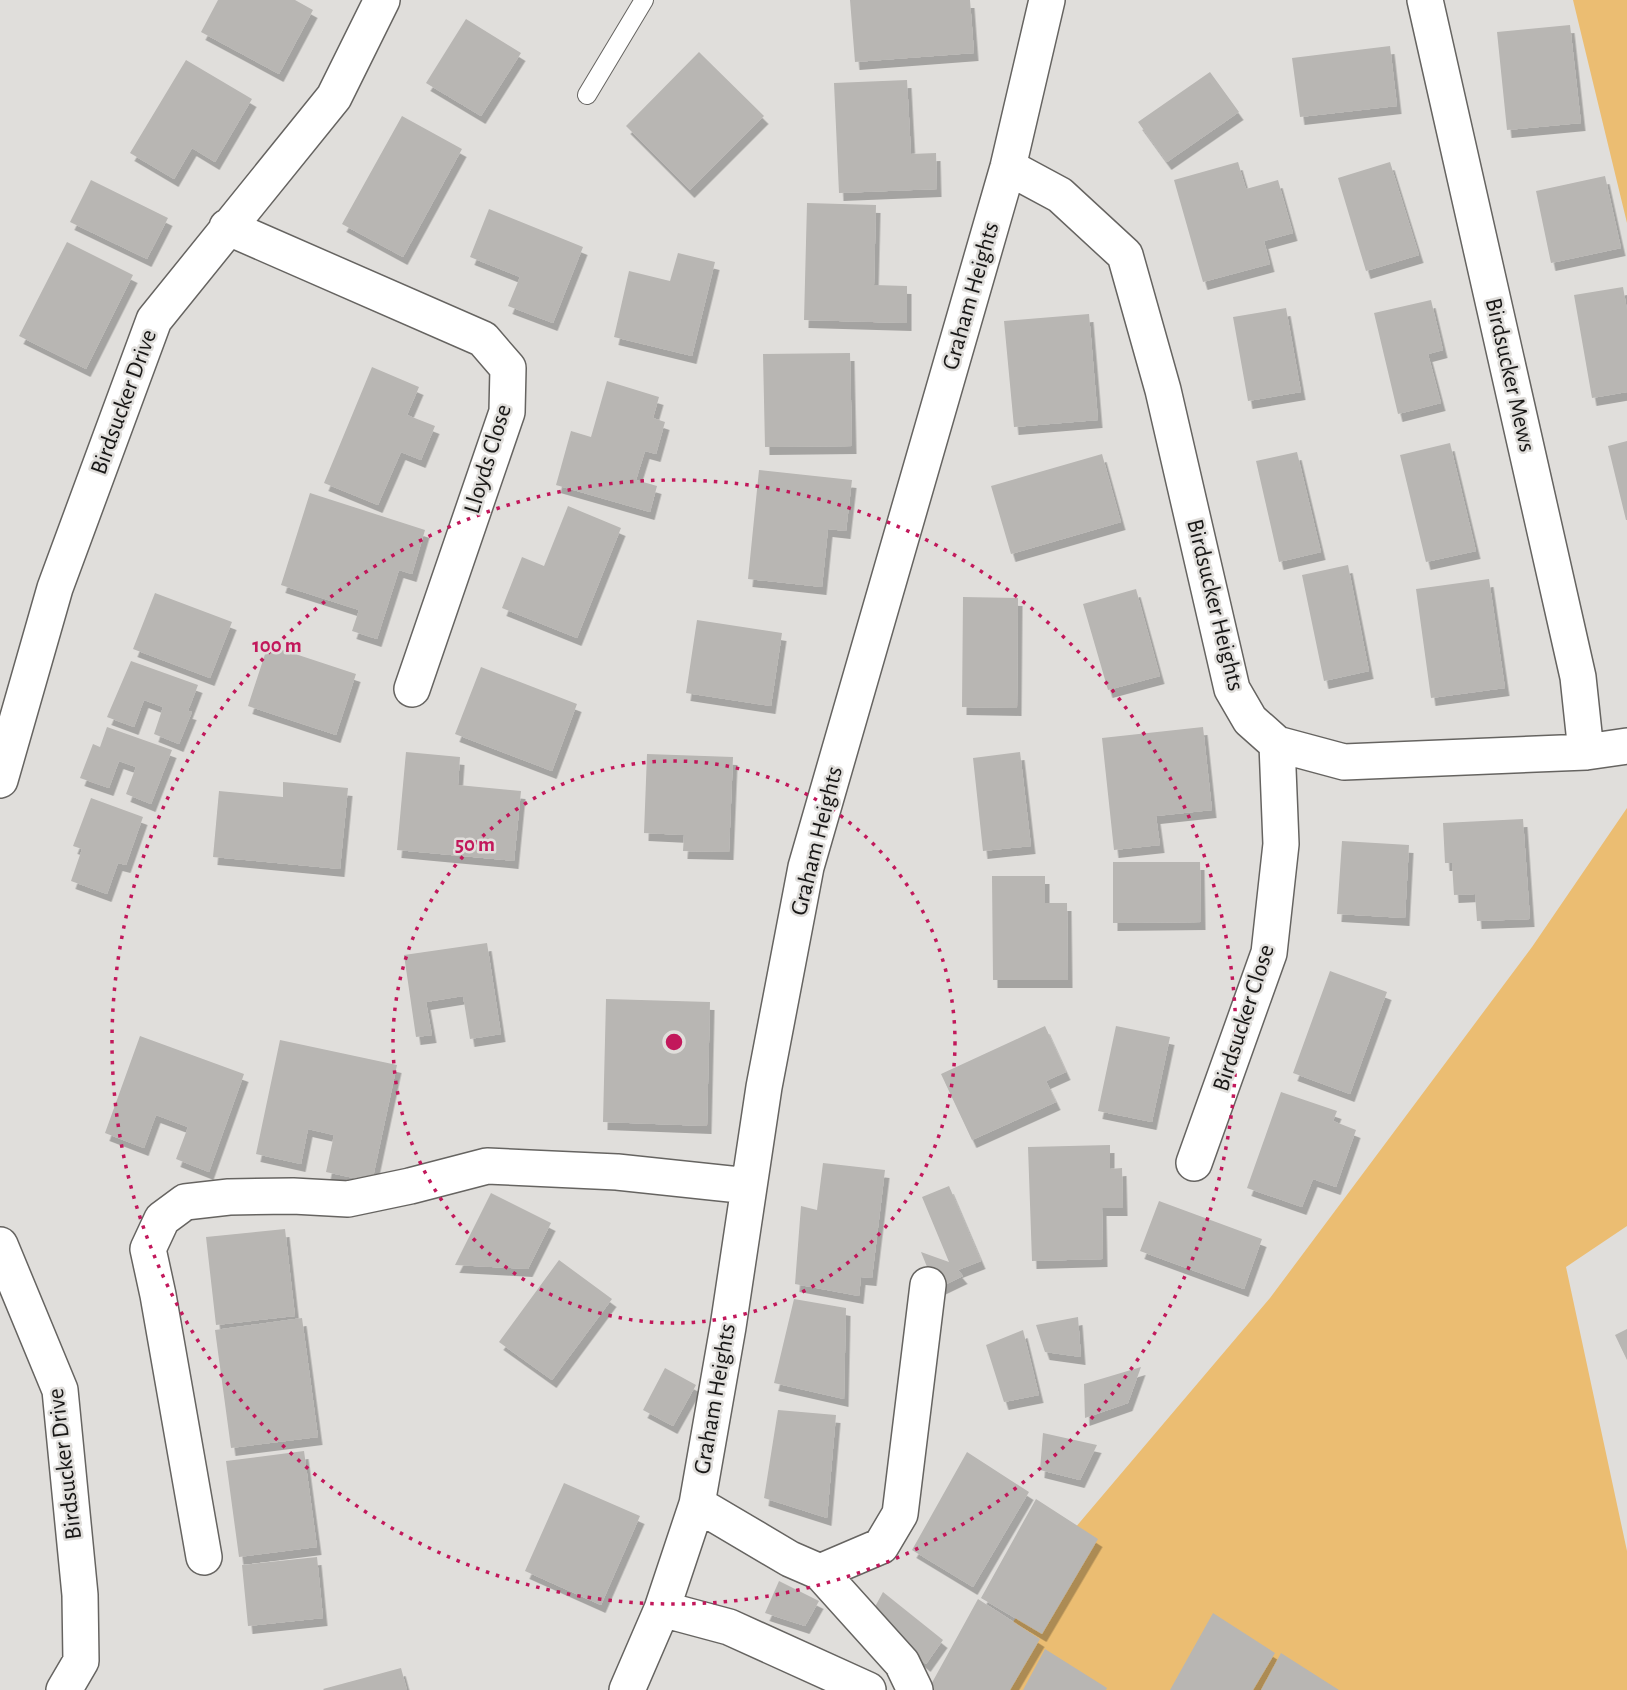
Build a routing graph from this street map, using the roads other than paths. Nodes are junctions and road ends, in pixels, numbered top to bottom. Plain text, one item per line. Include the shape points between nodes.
1 (382, 0) edge
2 (644, 0) edge
3 (1047, 0) edge
4 (1425, 0) edge
5 (587, 95) dead end
6 (1008, 167) junction
7 (227, 227) junction
8 (412, 689) dead end
9 (1277, 744) junction
10 (1627, 746) edge
11 (1586, 752) junction
12 (0, 780) edge
13 (1194, 1163) dead end
14 (749, 1186) junction
15 (0, 1245) edge
16 (928, 1285) dead end
17 (697, 1504) junction
18 (204, 1557) dead end
19 (820, 1572) junction
20 (662, 1609) junction
21 (64, 1690) edge
22 (627, 1690) edge
23 (868, 1690) edge
24 (915, 1690) edge

1 - 7 street, Birdsucker Drive via 334,97
2 - 5 lane
3 - 6 street, Graham Heights
4 - 11 street, Birdsucker Mews via 1578,677
6 - 9 street, Birdsucker Heights via 1060,195 1125,255 1163,390 1232,689 1250,720
6 - 14 street, Graham Heights via 806,867
7 - 8 street, Lloyds Close via 482,339 508,368 507,412
7 - 12 street, Birdsucker Drive via 154,320 55,588
9 - 11 street, Birdsucker Heights via 1344,762
9 - 13 street, Birdsucker Close via 1281,844 1269,953
10 - 11 street, Birdsucker Heights
14 - 17 street, Graham Heights
14 - 18 street via 617,1172 487,1166 348,1199 229,1196 185,1202 162,1219 148,1249
15 - 21 street, Birdsucker Drive via 60,1390 80,1595 81,1661
16 - 19 street via 900,1514 881,1546
17 - 19 street
17 - 20 street, Graham Heights
19 - 24 street via 902,1663
20 - 22 street, Graham Heights
20 - 23 street via 729,1628

